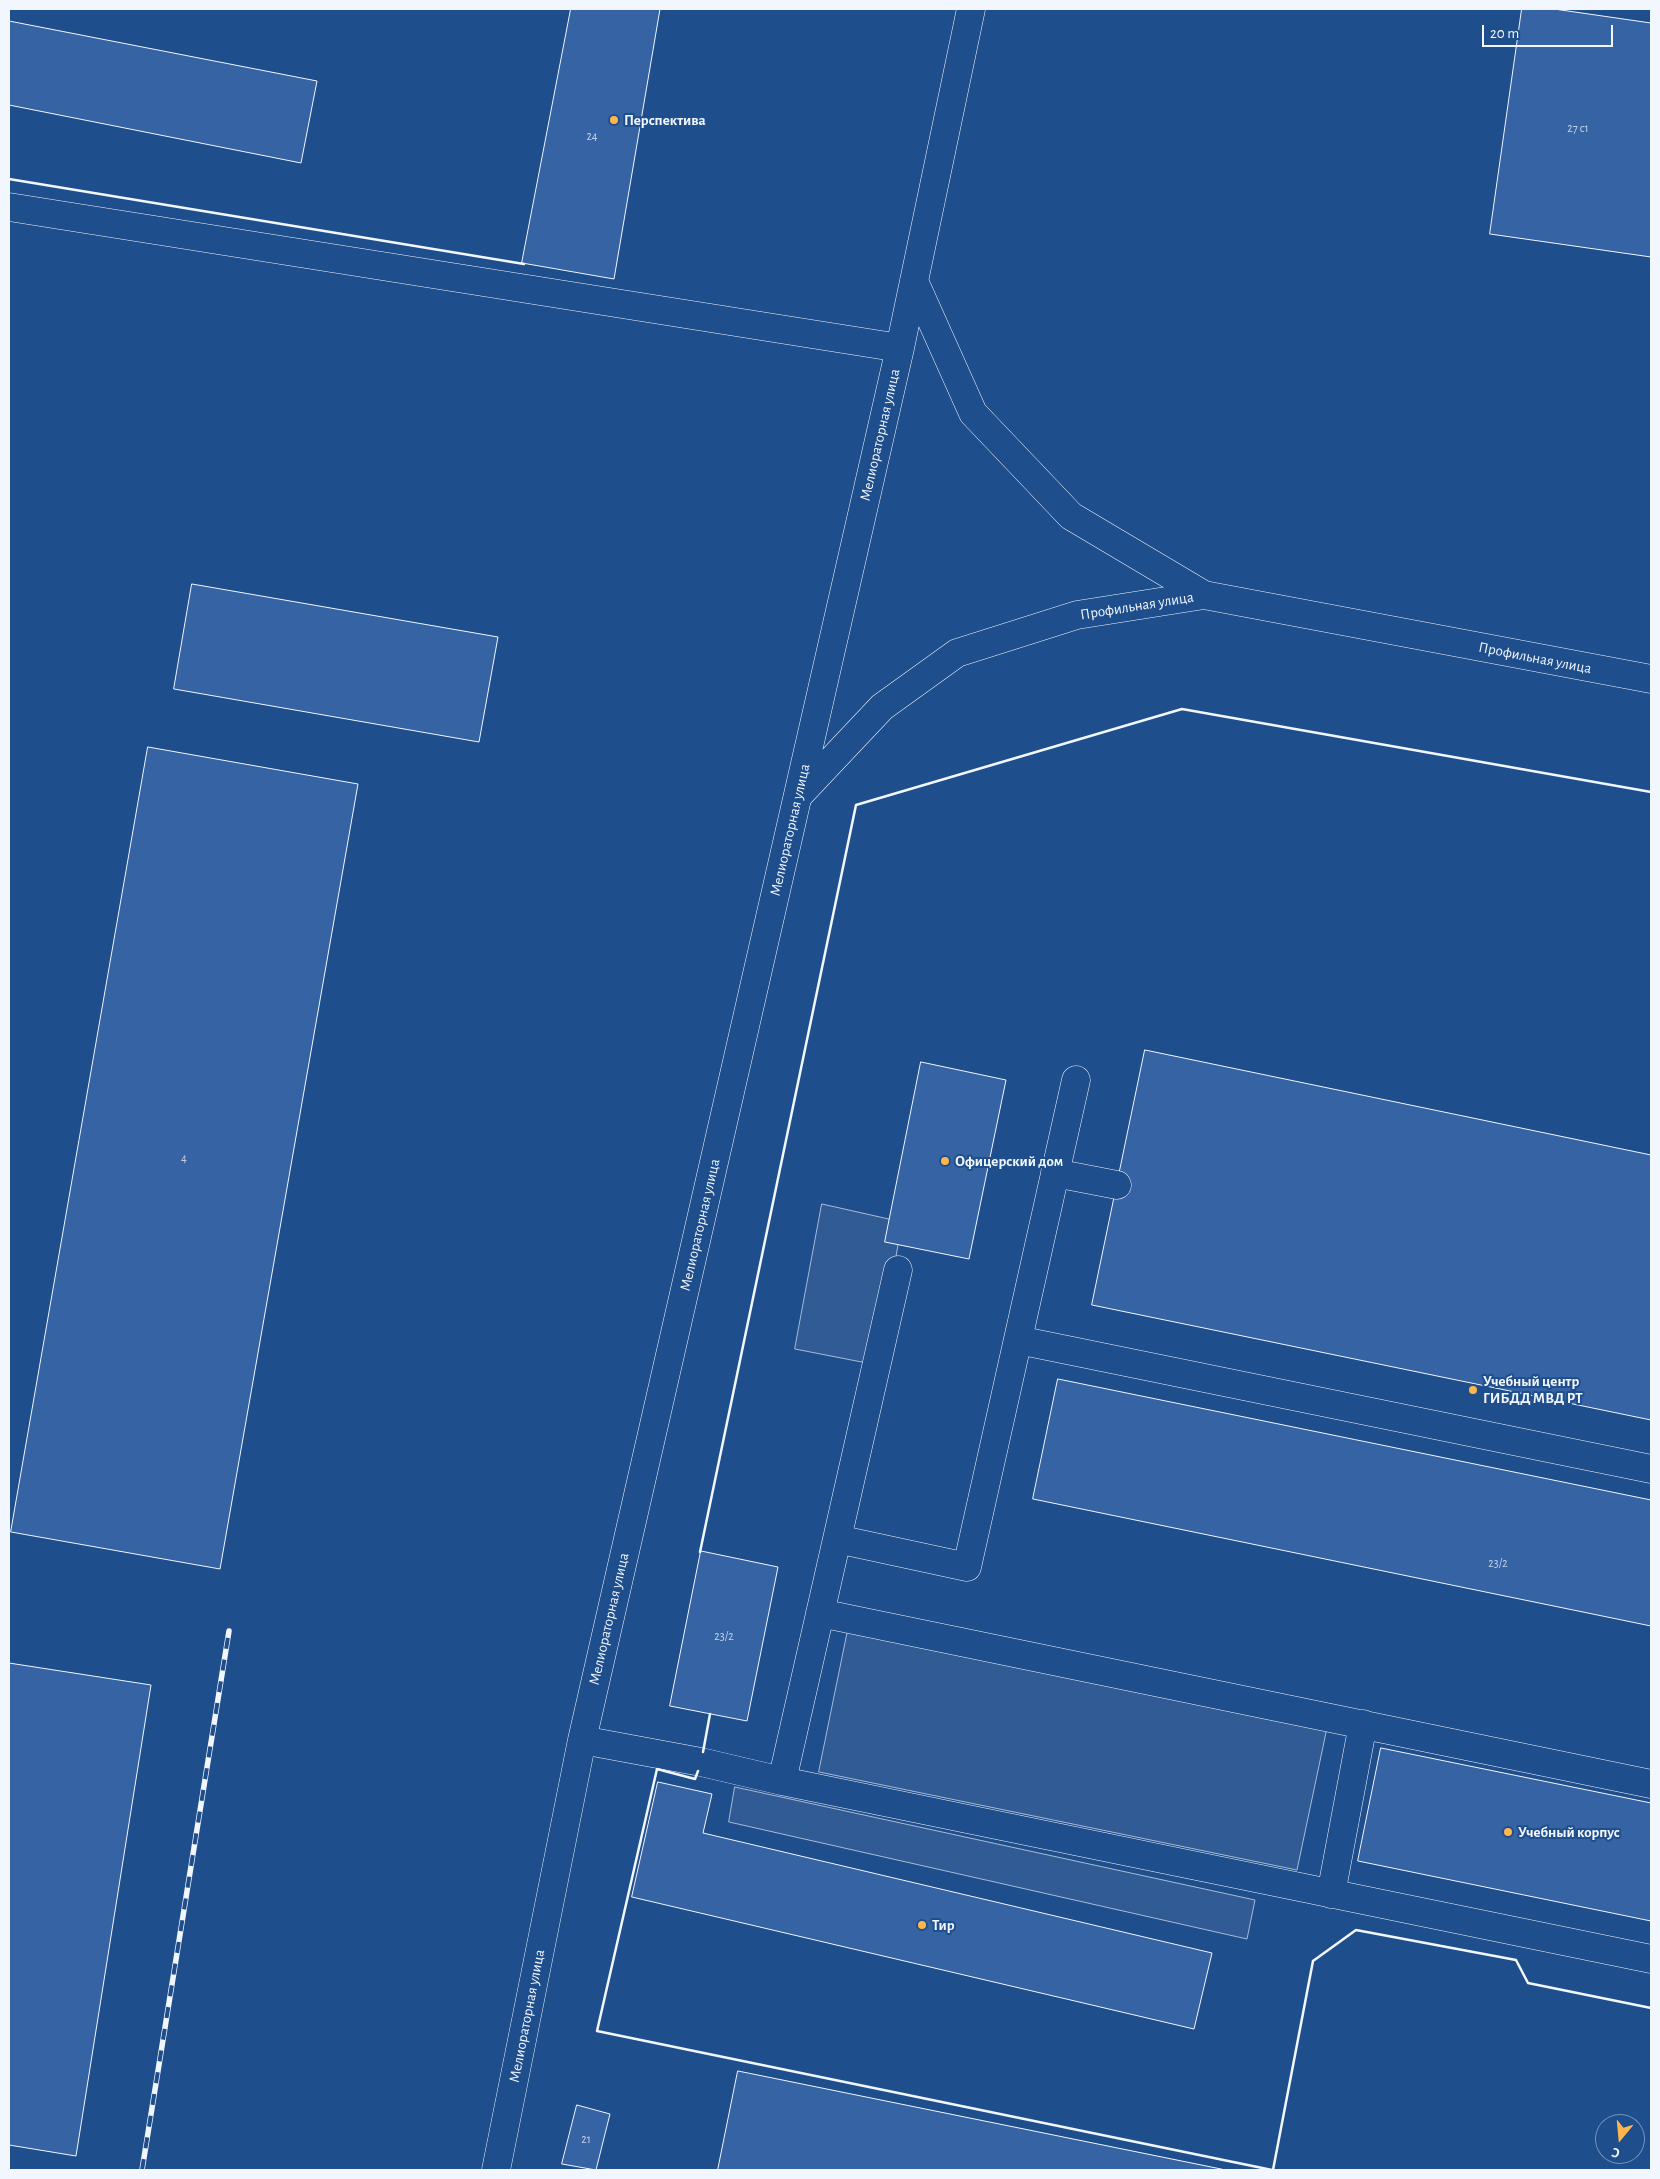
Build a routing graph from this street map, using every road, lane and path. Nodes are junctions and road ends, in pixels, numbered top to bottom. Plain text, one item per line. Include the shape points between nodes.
1 (971, 9) edge
2 (9, 207) edge
3 (914, 281) junction
4 (900, 348) junction
5 (1204, 595) junction
6 (1651, 679) edge
7 (797, 798) junction
8 (1076, 1080) dead end
9 (1055, 1172) junction
10 (1117, 1185) dead end
11 (898, 1270) dead end
12 (1018, 1340) junction
13 (1651, 1469) edge
14 (837, 1539) junction
15 (820, 1613) junction
16 (1363, 1724) junction
17 (582, 1740) junction
18 (782, 1781) junction
19 (1651, 1784) edge
20 (1331, 1894) junction
21 (1651, 1959) edge
22 (496, 2170) edge

1 - 3 street, Мелиораторная улица
2 - 4 street
3 - 4 street, Мелиораторная улица
3 - 5 street via 973,412 1071,516
4 - 7 street, Мелиораторная улица
5 - 6 street, Профильная улица
5 - 7 street, Профильная улица via 1077,615 958,654 882,707
7 - 17 street, Мелиораторная улица
8 - 9 street
9 - 10 street
9 - 12 street
11 - 14 street
12 - 13 street
12 - 14 street via 967,1567
14 - 15 street
15 - 16 street
15 - 18 street
16 - 19 street
16 - 20 street
17 - 18 street
17 - 22 street, Мелиораторная улица
18 - 20 street
20 - 21 street

